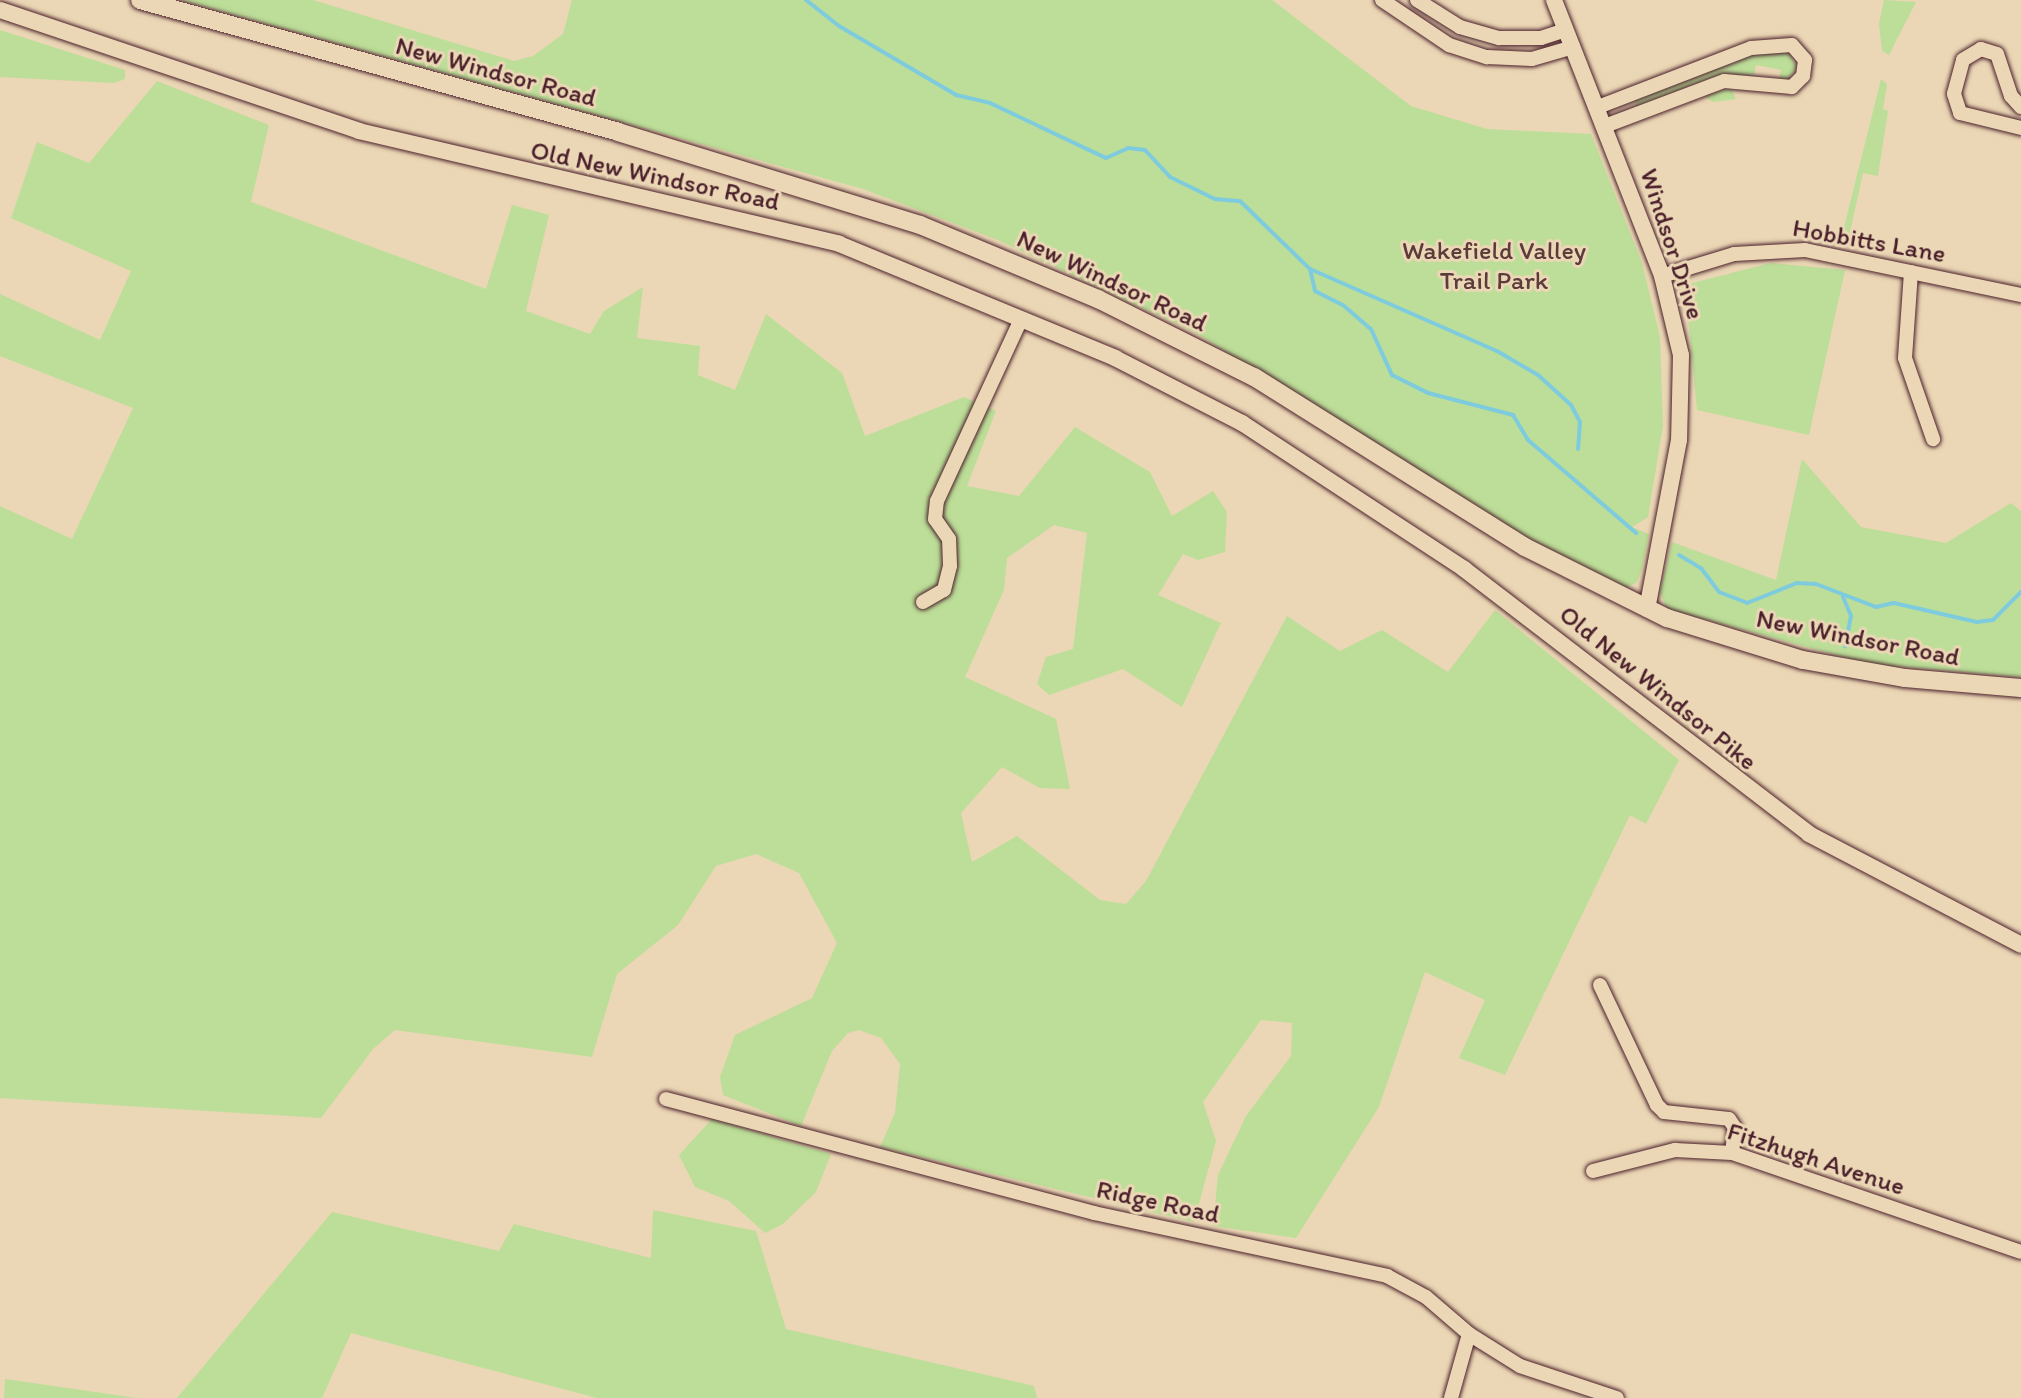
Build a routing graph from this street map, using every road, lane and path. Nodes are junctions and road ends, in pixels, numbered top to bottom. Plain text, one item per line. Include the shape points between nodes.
1 (140, 0) edge
2 (1382, 0) edge
3 (1417, 0) edge
4 (1554, 0) edge
5 (0, 10) edge
6 (1565, 30) junction
7 (1573, 47) junction
8 (1598, 107) junction
9 (2021, 107) edge
10 (1605, 126) junction
11 (2021, 128) edge
12 (1911, 272) junction
13 (1662, 276) junction
14 (2021, 295) edge
15 (1021, 319) junction
16 (1933, 439) dead end
17 (1278, 445) joint
18 (923, 602) dead end
19 (1647, 609) junction
20 (2021, 688) edge
21 (2021, 945) edge
22 (1600, 985) dead end
23 (666, 1099) dead end
24 (1732, 1153) junction
25 (1593, 1171) dead end
26 (2021, 1252) edge
27 (1469, 1334) junction
28 (1451, 1398) edge
29 (1617, 1398) edge

1 - 19 main road, New Windsor Road via 618,132 920,225 1098,299 1254,377 1525,547
2 - 7 street via 1441,41 1487,57 1532,59
3 - 6 street via 1460,27 1488,36 1532,39
4 - 6 street, Windsor Drive
5 - 15 street, Old New Windsor Road via 371,134 839,244
6 - 7 street, Windsor Drive
7 - 8 street, Windsor Drive
8 - 10 street, Windsor Drive
8 - 10 street via 1751,48 1792,45 1805,60 1803,76 1792,87 1724,81
9 - 11 street via 2011,96 1997,54 1981,49 1963,60 1954,94 1960,113
10 - 13 street, Windsor Drive
12 - 13 street, Hobbitts Lane via 1828,253 1779,249 1734,254
12 - 14 street, Hobbitts Lane
12 - 16 street via 1905,358
13 - 19 street, Windsor Drive via 1681,355 1682,412
15 - 17 street, Old New Windsor Road via 1192,395
15 - 18 street via 937,501 935,519 949,539 950,566 944,590
17 - 21 street, Old New Windsor Pike via 1520,609 1774,811 1856,862
19 - 20 main road, New Windsor Road via 1803,660 1905,678
22 - 24 street via 1657,1105 1664,1112 1729,1119 1735,1128
23 - 27 street, Ridge Road via 1094,1213 1387,1276 1426,1297
24 - 25 street, Fitzhugh Avenue via 1675,1150
24 - 26 street, Fitzhugh Avenue
27 - 28 street
27 - 29 street, Ridge Road via 1537,1375

